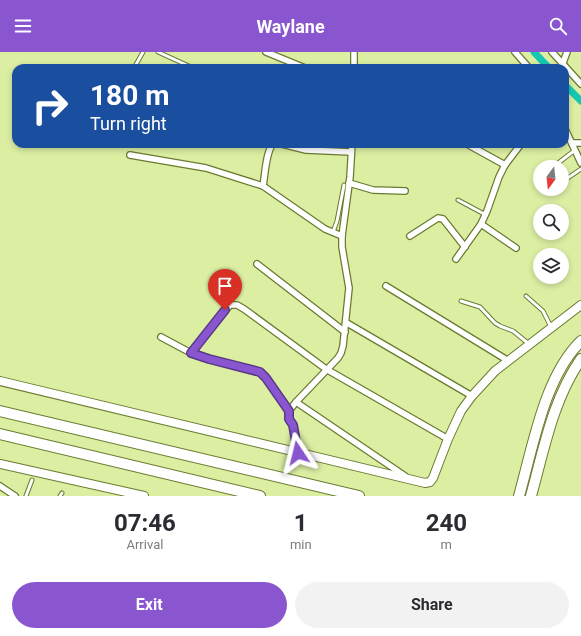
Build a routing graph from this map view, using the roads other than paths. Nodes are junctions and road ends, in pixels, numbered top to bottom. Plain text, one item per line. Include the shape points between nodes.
1 (143, 52) edge
2 (158, 52) edge
3 (266, 52) edge
4 (354, 52) edge
5 (515, 52) edge
6 (552, 52) edge
7 (567, 52) edge
8 (136, 64) edge
9 (184, 64) edge
10 (295, 64) edge
11 (354, 64) edge
12 (526, 64) edge
13 (560, 64) edge
14 (561, 64) edge
15 (569, 73) edge
16 (581, 84) edge
17 (569, 137) edge
18 (572, 143) junction
19 (581, 143) edge
20 (271, 148) edge
21 (298, 148) edge
22 (352, 148) edge
23 (473, 148) edge
24 (519, 148) edge
25 (575, 150) junction
26 (352, 152) junction
27 (130, 155) dead end
28 (562, 160) edge
29 (581, 163) edge
30 (505, 165) junction
31 (581, 169) edge
32 (569, 177) edge
33 (347, 184) junction
34 (263, 186) junction
35 (405, 191) dead end
36 (458, 200) dead end
37 (486, 215) junction
38 (481, 224) junction
39 (332, 233) junction
40 (342, 236) junction
41 (410, 236) dead end
42 (465, 247) junction
43 (516, 248) dead end
44 (456, 259) dead end
45 (257, 264) dead end
46 (386, 286) dead end
47 (526, 296) dead end
48 (461, 301) dead end
49 (581, 305) edge
50 (347, 323) junction
51 (551, 328) junction
52 (345, 332) junction
53 (161, 338) dead end
54 (581, 340) edge
55 (530, 345) junction
56 (191, 353) junction
57 (581, 359) edge
58 (507, 360) junction
59 (326, 369) junction
60 (0, 381) edge
61 (472, 396) junction
62 (296, 402) junction
63 (0, 411) edge
64 (289, 411) junction
65 (0, 434) edge
66 (448, 439) junction
67 (298, 453) junction
68 (0, 464) edge
69 (32, 480) dead end
70 (411, 481) junction
71 (0, 486) edge
72 (14, 496) edge
73 (26, 496) edge
74 (144, 496) edge
75 (260, 496) edge
76 (359, 496) edge
77 (519, 496) edge
78 (531, 496) edge

1 - 8 lane
2 - 9 lane
3 - 10 street
4 - 11 street
5 - 12 street
6 - 13 street
7 - 14 street
15 - 16 street
17 - 18 street
18 - 19 street
18 - 25 street
20 - 34 street
21 - 26 street
22 - 26 street
23 - 30 street
24 - 30 street
25 - 28 lane
25 - 29 street
26 - 33 street
27 - 34 street via 206,168
30 - 37 street
31 - 32 lane
33 - 35 street via 373,190
33 - 39 lane
33 - 40 street
34 - 39 street
36 - 37 lane
37 - 38 street
38 - 42 street
38 - 43 street
39 - 40 street
40 - 50 street via 349,288
41 - 42 street via 434,220 443,219
42 - 44 street
45 - 52 street
46 - 58 street
47 - 51 lane via 543,311
48 - 55 lane via 480,306 495,323 513,331
49 - 51 main road
50 - 52 street
50 - 61 street
51 - 55 main road
52 - 59 street via 341,353
53 - 56 street
54 - 77 highway via 554,381
55 - 58 main road
56 - 59 street via 225,310 230,305 237,305
56 - 64 street via 260,372
57 - 78 highway via 566,383 555,411
58 - 61 main road
59 - 62 street
59 - 66 street
60 - 67 main road
61 - 66 main road via 461,411
62 - 64 street
62 - 70 street
63 - 76 highway
64 - 67 street
65 - 75 highway
66 - 70 main road via 430,482
67 - 70 main road
68 - 74 main road
69 - 73 lane
71 - 72 street

